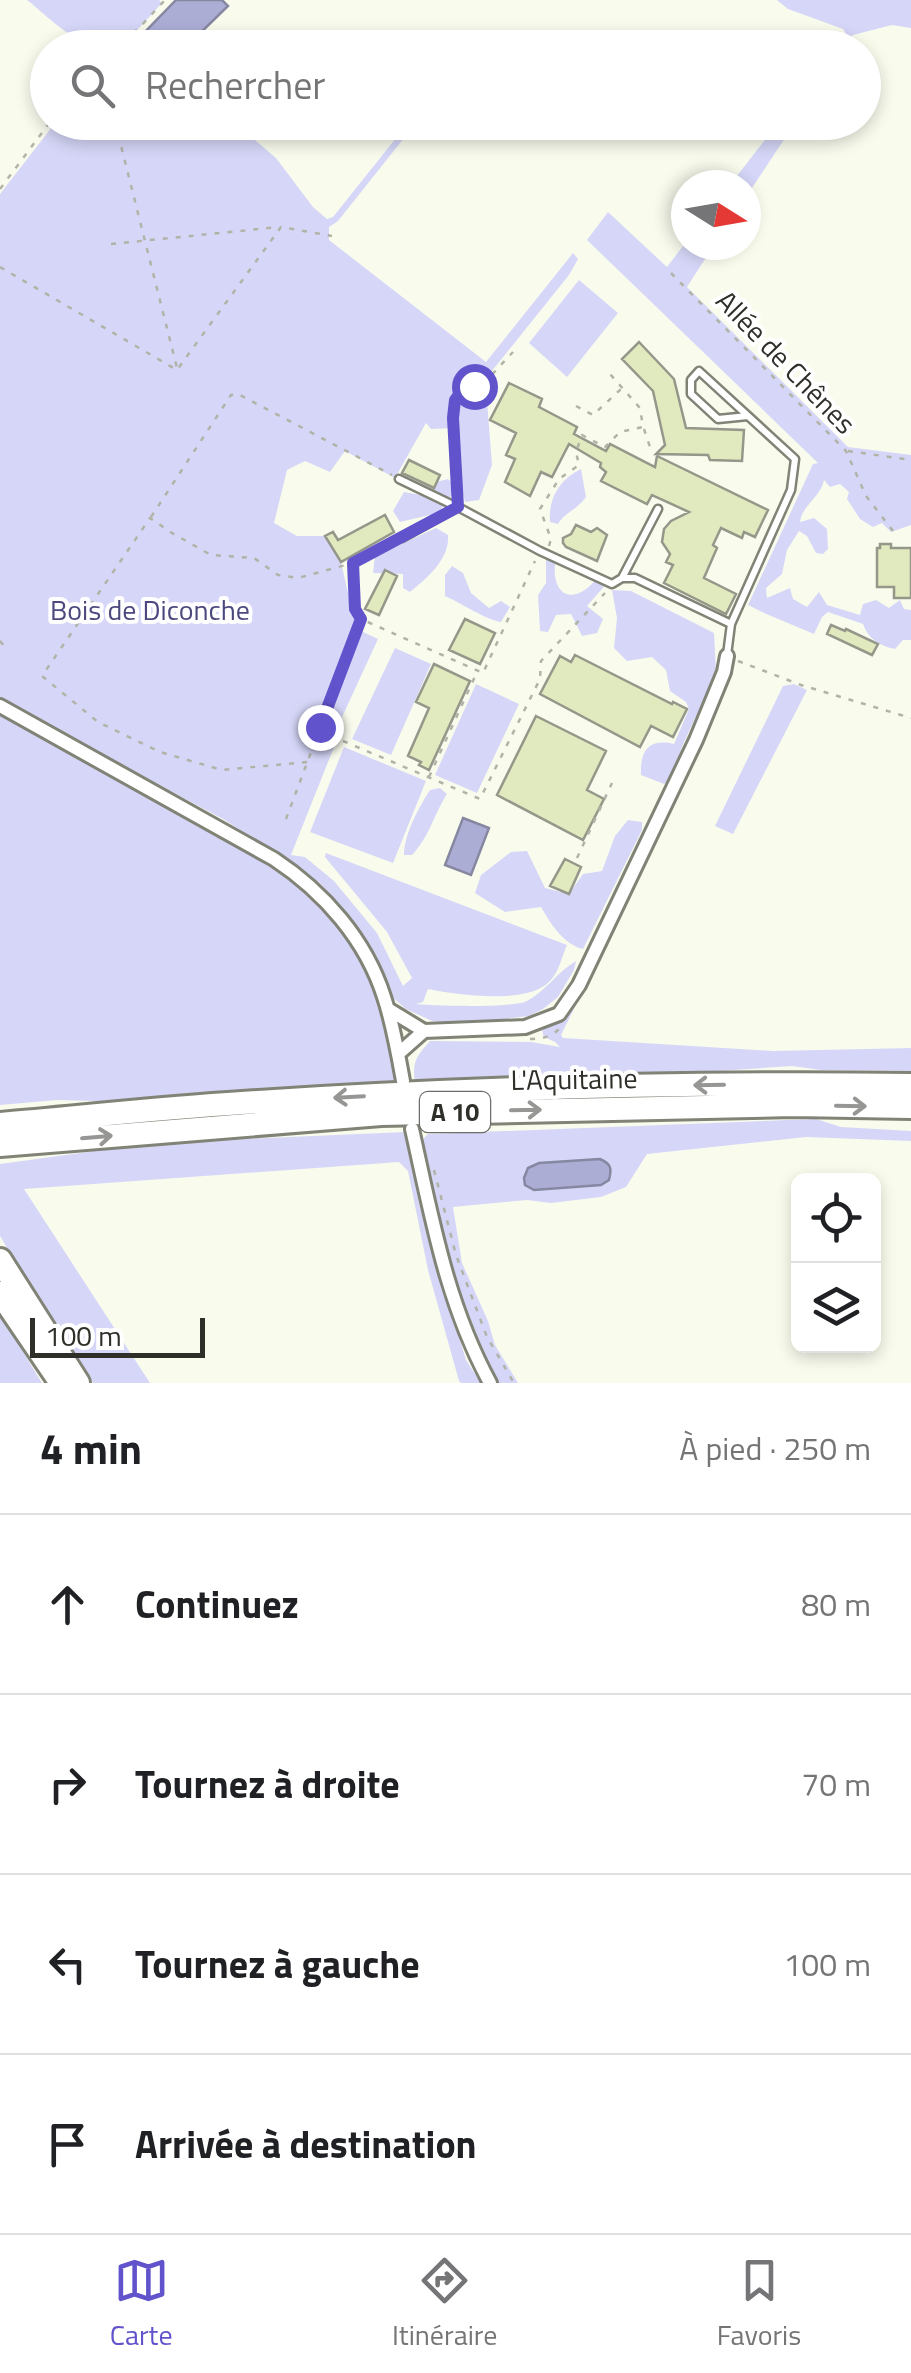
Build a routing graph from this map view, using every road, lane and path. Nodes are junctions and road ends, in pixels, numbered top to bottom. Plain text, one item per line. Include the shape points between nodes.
1 (165, 0) edge
2 (137, 30) edge
3 (37, 140) edge
4 (119, 140) edge
5 (0, 189) edge
6 (281, 227) junction
7 (332, 236) dead end
8 (143, 240) junction
9 (111, 244) dead end
10 (0, 267) edge
11 (670, 273) dead end
12 (513, 352) dead end
13 (177, 370) junction
14 (610, 374) dead end
15 (622, 388) junction
16 (576, 406) dead end
17 (748, 416) junction
18 (643, 427) junction
19 (651, 450) dead end
20 (846, 451) junction
21 (911, 460) edge
22 (399, 478) joint
23 (458, 507) junction
24 (658, 509) dead end
25 (150, 518) junction
26 (897, 536) dead end
27 (402, 538) joint
28 (543, 552) junction
29 (353, 563) junction
30 (622, 578) junction
31 (612, 584) junction
32 (361, 619) junction
33 (730, 624) junction
34 (0, 641) edge
35 (4, 646) dead end
36 (727, 656) junction
37 (477, 671) junction
38 (0, 706) edge
39 (911, 718) edge
40 (343, 741) dead end
41 (307, 762) junction
42 (430, 777) junction
43 (612, 783) dead end
44 (286, 820) dead end
45 (577, 858) dead end
46 (388, 1009) junction
47 (569, 1014) dead end
48 (424, 1030) junction
49 (526, 1038) dead end
50 (398, 1054) junction
51 (404, 1081) dead end
52 (911, 1085) edge
53 (911, 1107) edge
54 (0, 1124) edge
55 (412, 1129) dead end
56 (0, 1145) edge
57 (430, 1161) dead end
58 (0, 1260) edge
59 (0, 1293) edge
60 (60, 1383) edge
61 (78, 1383) edge
62 (490, 1383) edge
63 (514, 1383) edge

1 - 2 path
3 - 5 path
4 - 8 path
6 - 7 path
6 - 8 path
6 - 13 path
8 - 9 path
8 - 13 path
10 - 13 path
11 - 20 path, Allée de Chênes
12 - 23 path via 484,383 464,388 455,400
14 - 15 path
15 - 16 path via 593,414
15 - 18 path via 640,408
17 - 17 lane via 699,371 691,380 691,394 718,419
17 - 33 lane via 795,459 791,490
18 - 19 path
18 - 28 path via 620,432 605,447 582,434 580,465 558,479 540,509 551,539
20 - 21 path
20 - 26 path, Allée de Chênes via 866,496
22 - 23 lane
22 - 25 path via 231,395
23 - 27 lane
23 - 28 lane
24 - 30 lane
25 - 29 path via 211,555 254,558 278,575 298,578
25 - 41 path via 42,676 98,722 160,752 222,770
27 - 29 path
28 - 31 lane
28 - 37 path via 483,673
29 - 32 path
30 - 31 lane
30 - 33 lane via 635,578
31 - 42 path via 541,662 540,680 480,799
32 - 37 path
32 - 41 path
33 - 36 lane
34 - 35 path
36 - 39 path
36 - 48 street via 696,740 579,986 559,1014 525,1027
37 - 42 path
38 - 46 street via 292,872 362,948
40 - 42 path
41 - 44 path
43 - 45 path
46 - 48 street
46 - 50 street
47 - 49 path via 547,1037
48 - 50 street
50 - 51 street
52 -> 54 highway, L'Aquitaine / A 10 via 422,1093
56 -> 53 highway, L'Aquitaine / A 10 via 380,1114
55 - 62 street via 446,1280
57 - 63 path via 486,1337
58 - 61 highway
59 - 60 highway

